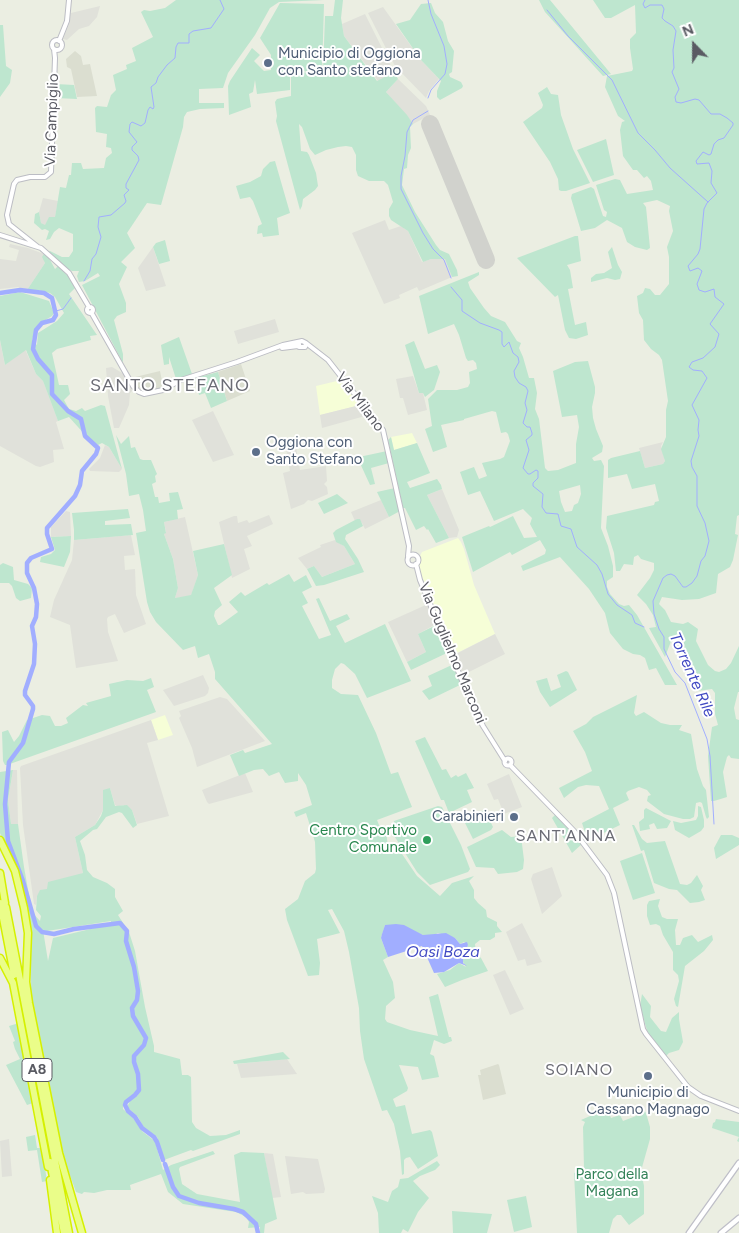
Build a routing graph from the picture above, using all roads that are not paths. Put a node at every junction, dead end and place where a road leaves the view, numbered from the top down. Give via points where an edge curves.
1 (69, 0) edge
2 (59, 41) junction
3 (55, 50) junction
4 (23, 235) junction
5 (0, 237) edge
6 (22, 242) junction
7 (28, 243) junction
8 (49, 255) junction
9 (299, 344) junction
10 (305, 346) junction
11 (409, 546) junction
12 (414, 554) junction
13 (408, 556) junction
14 (416, 564) junction
15 (411, 565) junction
16 (418, 573) junction
17 (0, 840) edge
18 (0, 873) edge
19 (2, 905) edge
20 (0, 958) edge
21 (739, 1111) edge
22 (739, 1163) edge
23 (739, 1218) edge
24 (57, 1233) edge
25 (64, 1233) edge
26 (69, 1233) edge
27 (82, 1233) edge
28 (688, 1233) edge
29 (721, 1233) edge

1 - 2 street via 67,21
2 - 3 street, Via Campiglio via 62,45
2 - 3 street via 52,43
3 - 4 street, Via Campiglio via 51,172 46,177 17,180 7,215 9,224
4 - 6 street
4 - 7 street, Via Campiglio
5 - 6 street
5 - 7 street
6 - 7 street
7 - 8 street
7 - 8 street
8 - 9 street via 73,278 88,313 91,312 141,393 162,390 181,380 283,345
9 - 10 street
9 - 10 street via 303,341
10 - 11 street, Via Milano via 321,354 333,366 386,437
11 - 12 street
11 - 13 street
12 - 13 street
12 - 14 street via 418,559
13 - 15 street
14 - 15 street
14 - 16 street, Via Guglielmo Marconi
15 - 16 street, Via Guglielmo Marconi
16 - 21 street, Via Guglielmo Marconi via 477,716 488,735 505,759 510,760 574,831 607,875 614,893 643,1029 694,1092
17 - 27 highway via 15,871 24,908 28,933 26,982 29,1003 59,1153
18 - 19 highway, A8
19 - 25 highway, A8
19 - 26 highway, A8
20 - 24 highway via 13,983
22 - 28 main road
23 - 29 main road

